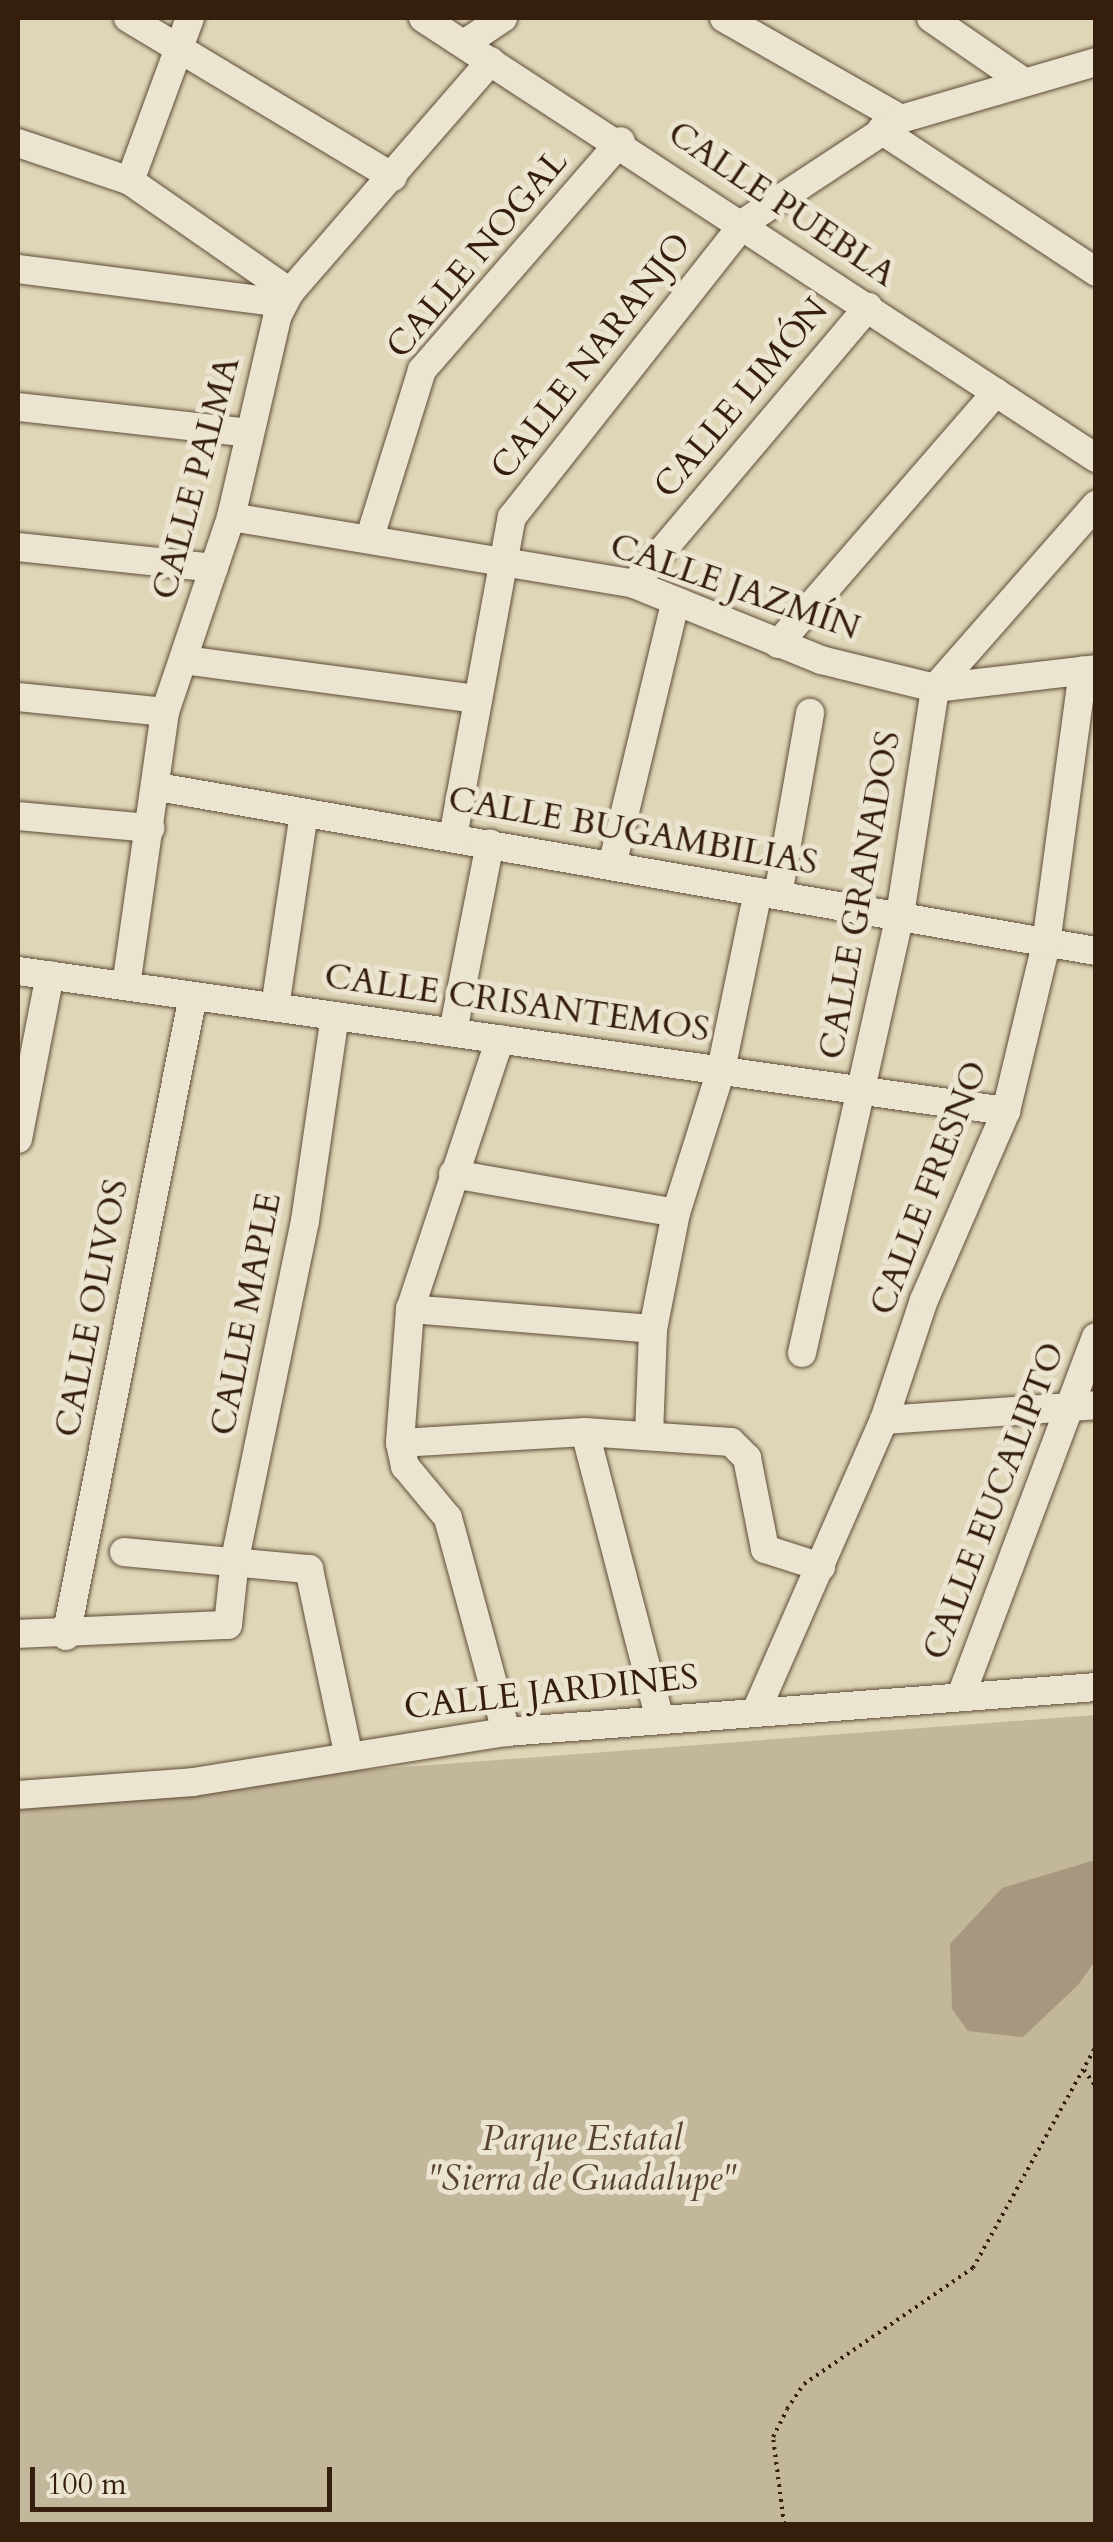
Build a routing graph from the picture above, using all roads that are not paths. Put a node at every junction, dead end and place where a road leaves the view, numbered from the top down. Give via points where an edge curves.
1 (128, 18) edge
2 (190, 18) edge
3 (423, 18) edge
4 (503, 18) edge
5 (724, 18) edge
6 (930, 18) edge
7 (464, 44) junction
8 (179, 48) junction
9 (491, 61) junction
10 (1096, 62) edge
11 (1021, 80) junction
12 (891, 125) junction
13 (620, 141) junction
14 (18, 143) edge
15 (393, 176) junction
16 (130, 181) junction
17 (745, 222) junction
18 (1092, 260) edge
19 (18, 269) edge
20 (287, 297) junction
21 (868, 307) junction
22 (996, 392) junction
23 (18, 407) edge
24 (250, 433) junction
25 (1096, 458) edge
26 (1096, 505) edge
27 (231, 516) junction
28 (370, 537) junction
29 (18, 547) edge
30 (498, 558) junction
31 (214, 568) junction
32 (634, 584) junction
33 (675, 603) junction
34 (778, 644) junction
35 (184, 660) junction
36 (1090, 669) edge
37 (935, 688) junction
38 (18, 697) edge
39 (477, 698) junction
40 (165, 712) junction
41 (810, 713) dead end
42 (158, 787) junction
43 (304, 814) junction
44 (18, 816) edge
45 (150, 828) junction
46 (453, 837) junction
47 (490, 844) junction
48 (612, 866) junction
49 (768, 894) junction
50 (900, 915) junction
51 (1046, 944) junction
52 (1096, 951) edge
53 (18, 971) edge
54 (50, 975) junction
55 (126, 986) junction
56 (193, 996) junction
57 (276, 1007) junction
58 (335, 1016) junction
59 (453, 1032) junction
60 (500, 1039) junction
61 (721, 1070) junction
62 (863, 1090) junction
63 (1006, 1110) junction
64 (18, 1139) edge
65 (454, 1174) junction
66 (676, 1212) junction
67 (410, 1309) junction
68 (653, 1329) junction
69 (1096, 1336) edge
70 (802, 1353) dead end
71 (1084, 1406) edge
72 (884, 1420) junction
73 (585, 1432) junction
74 (650, 1435) junction
75 (400, 1443) junction
76 (124, 1552) dead end
77 (234, 1559) junction
78 (821, 1567) junction
79 (18, 1634) edge
80 (66, 1636) junction
81 (1096, 1687) edge
82 (962, 1693) junction
83 (757, 1709) junction
84 (659, 1718) junction
85 (506, 1732) junction
86 (348, 1753) junction
87 (18, 1795) edge

1 - 8 street
2 - 8 street
3 - 7 street, CALLE PUEBLA
4 - 7 street
5 - 12 street
6 - 11 street
7 - 9 street, CALLE PUEBLA
8 - 15 street
8 - 16 street
9 - 13 street, CALLE PUEBLA
9 - 15 street, CALLE PALMA
10 - 11 street, CALLE NARANJO
11 - 12 street, CALLE NARANJO
12 - 17 street, CALLE NARANJO
12 - 18 street
13 - 17 street, CALLE PUEBLA
13 - 28 street, CALLE NOGAL via 422,370
14 - 16 street
15 - 20 street, CALLE PALMA
16 - 20 street
17 - 21 street, CALLE PUEBLA
17 - 30 street, CALLE NARANJO via 537,478
19 - 20 street
20 - 24 street, CALLE PALMA
21 - 22 street, CALLE PUEBLA
21 - 32 street, CALLE LIMÓN
22 - 25 street, CALLE PUEBLA
22 - 34 street
23 - 24 street
24 - 27 street, CALLE PALMA
26 - 37 street
27 - 28 street, CALLE JAZMÍN
27 - 31 street, CALLE PALMA
28 - 30 street, CALLE JAZMÍN
29 - 31 street
30 - 32 street, CALLE JAZMÍN
30 - 39 street, CALLE NARANJO
31 - 35 street, CALLE PALMA
32 - 33 street, CALLE JAZMÍN
33 - 34 street, CALLE JAZMÍN
33 - 48 street
34 - 37 street, CALLE JAZMÍN
35 - 39 street
35 - 40 street, CALLE PALMA
36 - 37 street, CALLE JAZMÍN
36 - 51 street, CALLE FRESNO
37 - 50 street, CALLE GRANADOS
38 - 40 street
39 - 46 street, CALLE NARANJO
40 - 42 street, CALLE PALMA
41 - 49 street
42 - 43 street, CALLE BUGAMBILIAS
42 - 45 street, CALLE PALMA
43 - 46 street, CALLE BUGAMBILIAS
43 - 57 street
44 - 45 street
45 - 55 street, CALLE PALMA
46 - 47 street, CALLE BUGAMBILIAS
47 - 48 street, CALLE BUGAMBILIAS
47 - 59 street
48 - 49 street, CALLE BUGAMBILIAS
49 - 50 street, CALLE BUGAMBILIAS
49 - 61 street
50 - 51 street, CALLE BUGAMBILIAS
50 - 62 street, CALLE GRANADOS
51 - 52 street, CALLE BUGAMBILIAS
51 - 63 street, CALLE FRESNO
53 - 54 street, CALLE CRISANTEMOS
54 - 55 street, CALLE CRISANTEMOS
54 - 64 street
55 - 56 street, CALLE CRISANTEMOS
56 - 57 street, CALLE CRISANTEMOS
56 - 80 street, CALLE OLIVOS
57 - 58 street, CALLE CRISANTEMOS
58 - 59 street, CALLE CRISANTEMOS
58 - 77 street, CALLE MAPLE via 305,1220
59 - 60 street, CALLE CRISANTEMOS
60 - 61 street, CALLE CRISANTEMOS
60 - 65 street
61 - 62 street, CALLE CRISANTEMOS
61 - 66 street
62 - 63 street, CALLE CRISANTEMOS
62 - 70 street, CALLE GRANADOS
63 - 72 street, CALLE FRESNO via 924,1300
65 - 66 street
65 - 67 street
66 - 68 street
67 - 68 street
67 - 75 street
68 - 74 street
69 - 71 street, CALLE EUCALIPTO
71 - 72 street
71 - 82 street, CALLE EUCALIPTO
72 - 78 street, CALLE FRESNO
73 - 74 street
73 - 75 street
73 - 84 street
74 - 78 street via 742,1448 765,1548
75 - 85 street via 405,1466 448,1518
76 - 77 street
77 - 80 street, CALLE MAPLE via 228,1625
77 - 86 street via 310,1569
78 - 83 street, CALLE FRESNO
79 - 80 street
81 - 82 street, CALLE JARDINES
82 - 83 street, CALLE JARDINES
83 - 84 street, CALLE JARDINES
84 - 85 street, CALLE JARDINES
85 - 86 street, CALLE JARDINES
86 - 87 street, CALLE JARDINES via 193,1782

